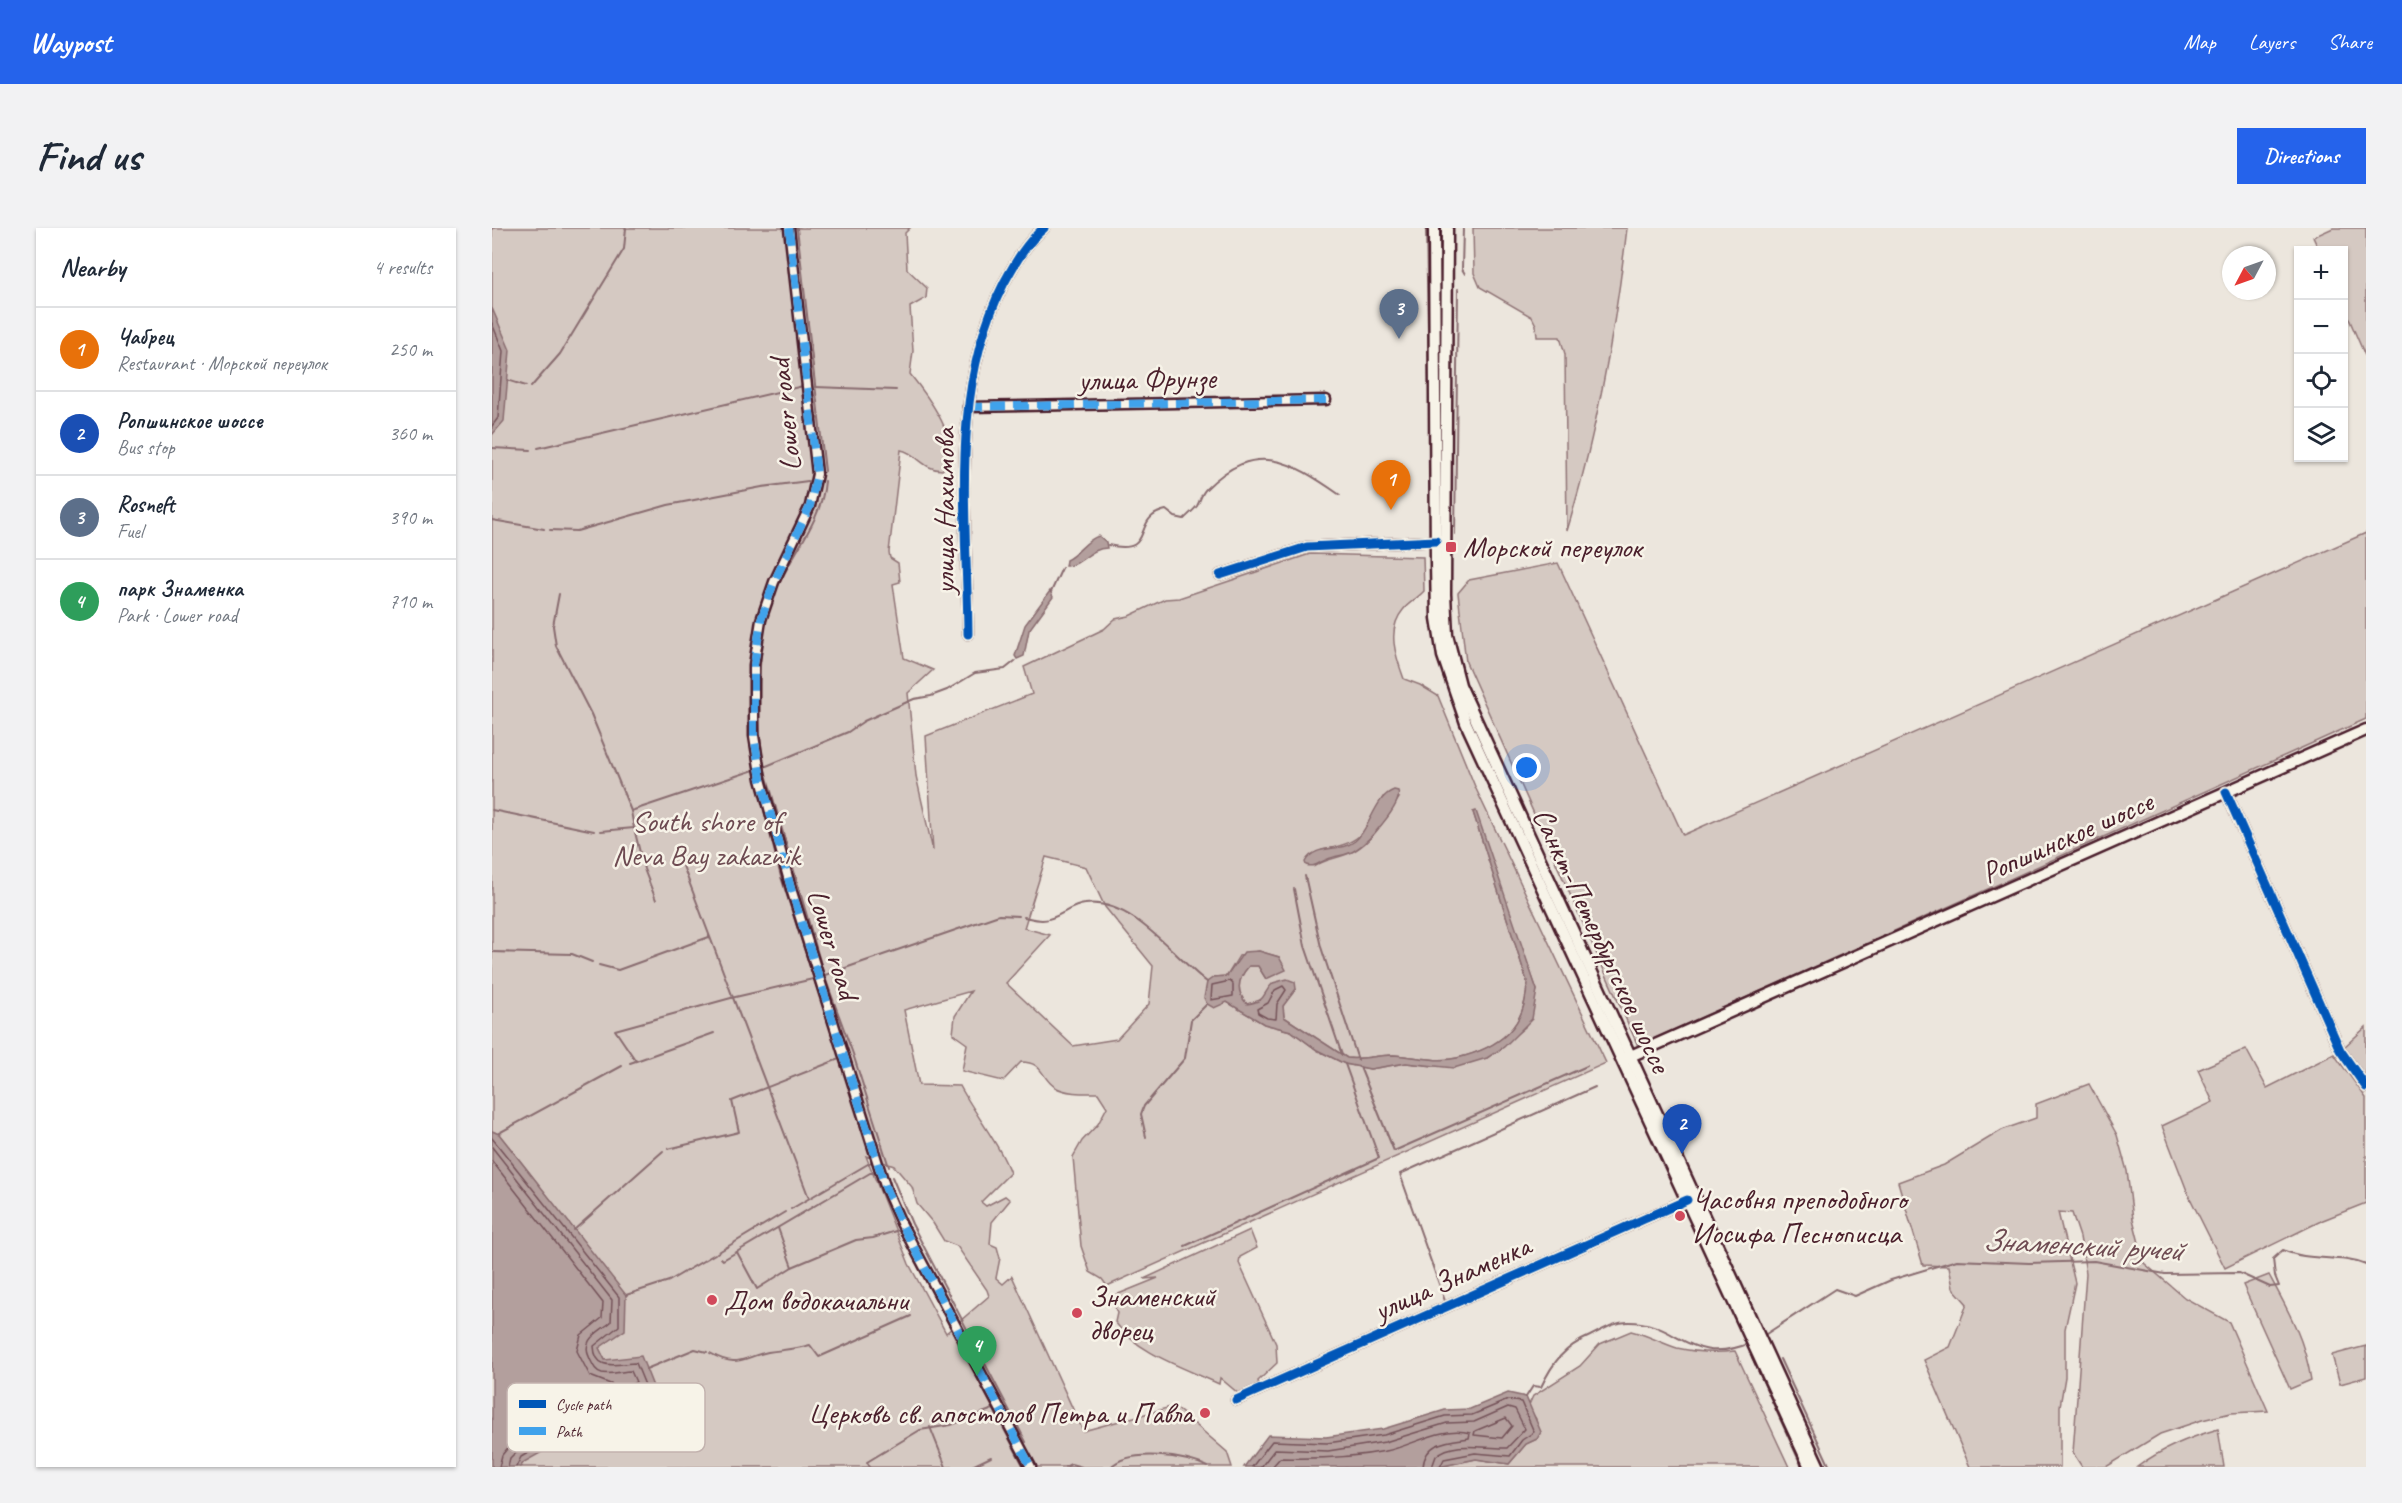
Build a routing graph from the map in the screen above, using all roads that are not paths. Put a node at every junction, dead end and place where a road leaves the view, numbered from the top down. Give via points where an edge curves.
1 (789, 228) edge
2 (1044, 228) edge
3 (1434, 228) edge
4 (1447, 228) edge
5 (1326, 400) dead end
6 (968, 407) junction
7 (1436, 541) junction
8 (1220, 575) dead end
9 (968, 634) dead end
10 (2366, 730) edge
11 (2226, 792) junction
12 (1626, 1058) junction
13 (2366, 1087) edge
14 (1687, 1200) junction
15 (1749, 1325) junction
16 (1762, 1352) junction
17 (1236, 1400) dead end
18 (1031, 1467) edge
19 (1810, 1467) edge
20 (1819, 1467) edge

1 - 18 street, Lower road via 817,474 805,518 774,582 761,620 753,696 756,755 804,932 886,1189
2 - 6 street, улица Нахимова via 1032,237 1018,258 992,308 977,352
3 - 7 main road, Санкт-Петербургское шоссе
4 - 12 main road, Санкт-Петербургское шоссе via 1445,594 1451,655 1474,720
5 - 6 street, улица Фрунзе
6 - 9 street, улица Нахимова
7 - 8 street via 1307,547
7 - 12 main road, Санкт-Петербургское шоссе via 1437,618 1453,688
10 - 11 main road, Ропшинское шоссе
11 - 12 main road, Ропшинское шоссе
11 - 13 street via 2340,1050
12 - 14 main road, Санкт-Петербургское шоссе
12 - 15 main road, Санкт-Петербургское шоссе
14 - 15 main road, Санкт-Петербургское шоссе
14 - 17 street, улица Знаменка
15 - 16 main road, Санкт-Петербургское шоссе
16 - 19 main road, Санкт-Петербургское шоссе
16 - 20 main road, Санкт-Петербургское шоссе

